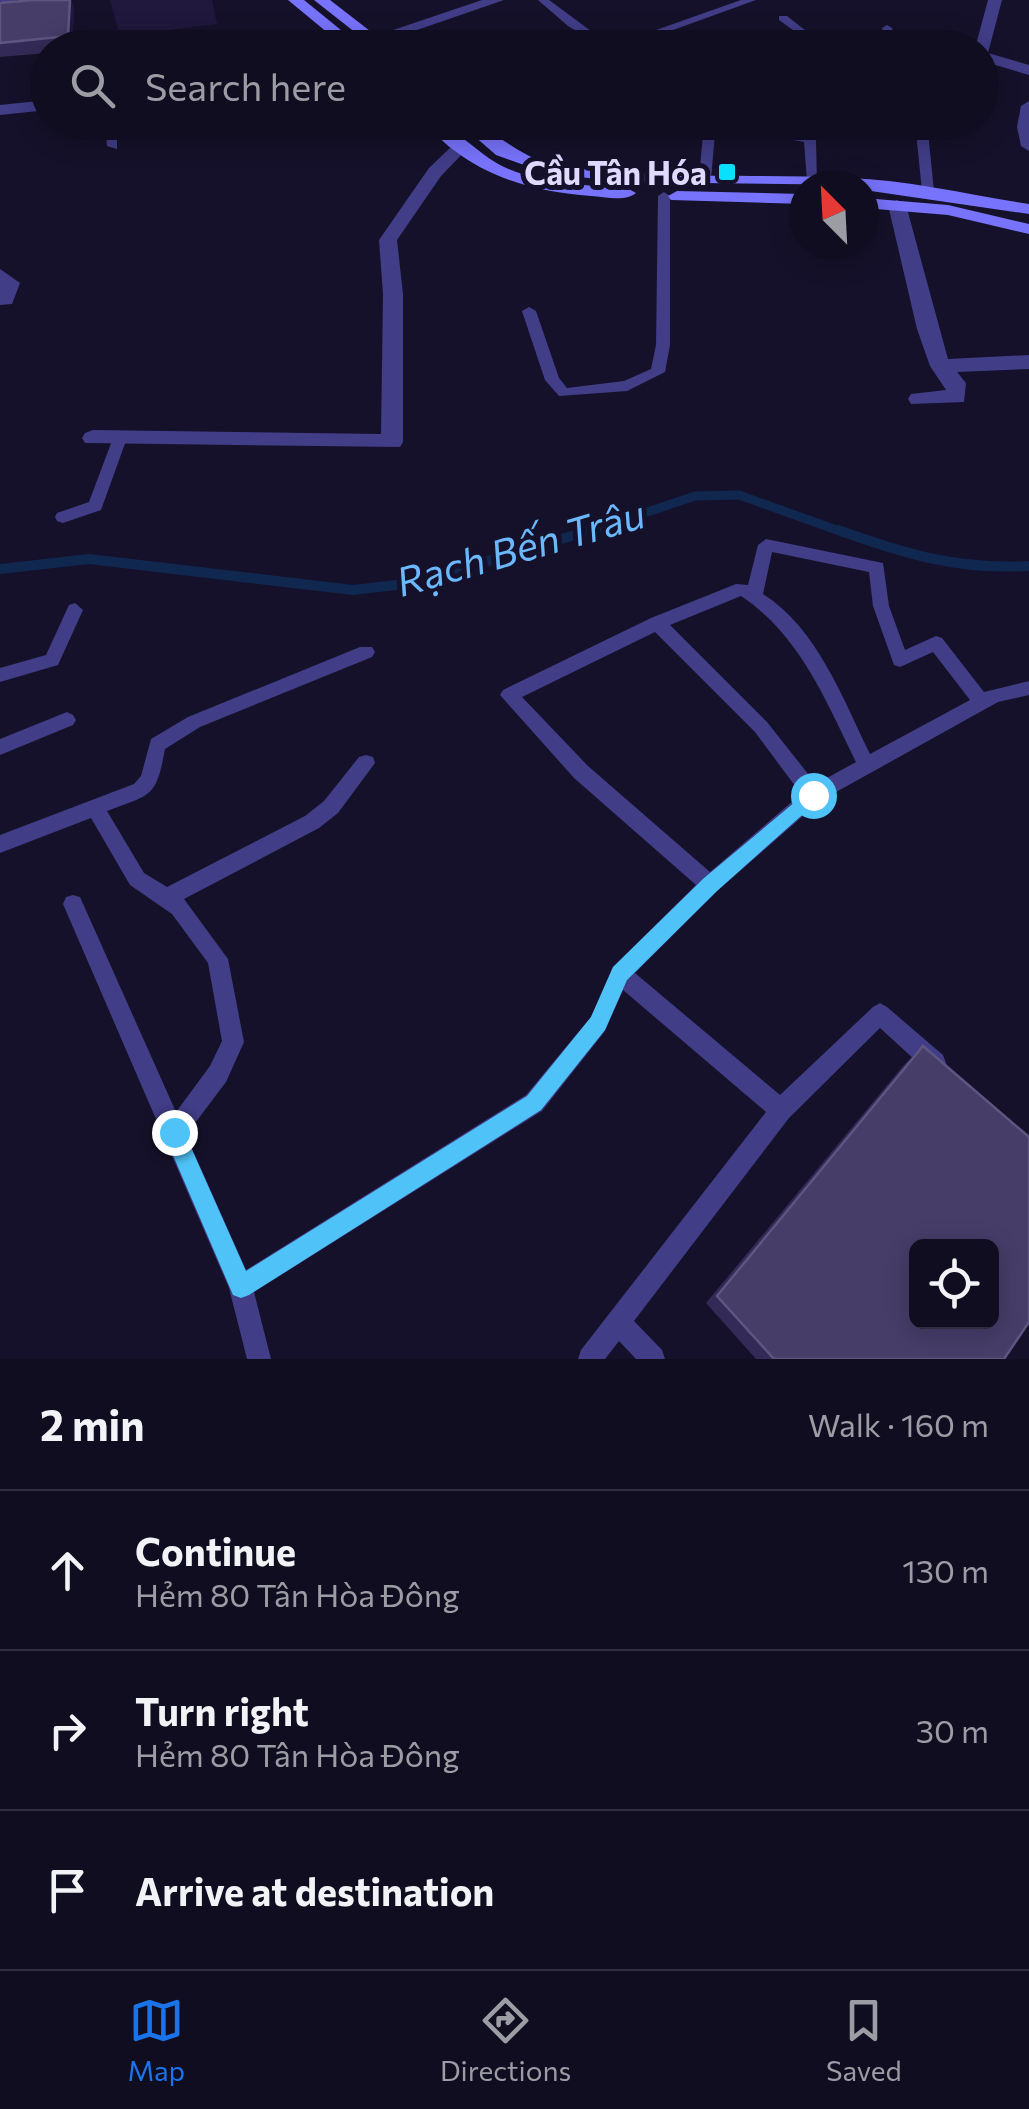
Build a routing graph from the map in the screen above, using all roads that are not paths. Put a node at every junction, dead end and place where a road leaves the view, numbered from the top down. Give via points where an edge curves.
1 (10, 0) edge
2 (295, 0) edge
3 (497, 0) edge
4 (544, 0) edge
5 (751, 0) edge
6 (996, 0) edge
7 (1, 1) edge
8 (326, 1) edge
9 (782, 18) dead end
10 (333, 30) edge
11 (363, 30) edge
12 (415, 30) edge
13 (580, 30) edge
14 (666, 30) edge
15 (799, 30) edge
16 (988, 30) edge
17 (999, 63) edge
18 (1029, 70) edge
19 (1029, 106) edge
20 (30, 108) edge
21 (0, 110) edge
22 (112, 140) edge
23 (449, 140) edge
24 (489, 140) edge
25 (708, 140) edge
26 (810, 140) edge
27 (923, 140) edge
28 (113, 146) dead end
29 (1029, 146) edge
30 (459, 150) junction
31 (812, 170) edge
32 (704, 179) junction
33 (789, 181) edge
34 (879, 187) edge
35 (928, 191) junction
36 (664, 196) junction
37 (789, 200) edge
38 (879, 204) edge
39 (897, 206) junction
40 (1029, 208) edge
41 (1029, 229) edge
42 (0, 275) edge
43 (6, 300) dead end
44 (529, 311) dead end
45 (1029, 362) edge
46 (940, 366) junction
47 (918, 399) dead end
48 (93, 438) dead end
49 (120, 438) junction
50 (63, 517) dead end
51 (754, 595) junction
52 (74, 610) dead end
53 (657, 623) junction
54 (366, 652) dead end
55 (0, 675) edge
56 (1029, 688) edge
57 (982, 702) junction
58 (67, 720) dead end
59 (0, 747) edge
60 (366, 763) dead end
61 (866, 764) junction
62 (813, 795) junction
63 (96, 808) junction
64 (1, 837) edge
65 (710, 884) junction
66 (166, 898) junction
67 (74, 904) dead end
68 (620, 974) junction
69 (954, 1080) edge
70 (781, 1110) junction
71 (174, 1132) junction
72 (241, 1287) junction
73 (619, 1323) junction
74 (259, 1359) edge
75 (590, 1359) edge
76 (653, 1359) edge

1 - 7 street
2 - 10 main road
3 - 12 street
4 - 13 lane
5 - 14 lane
6 - 16 street
8 - 11 main road
9 - 15 lane
17 - 18 street
19 - 29 street
20 - 21 street
22 - 28 lane
23 - 30 main road
24 - 32 main road via 546,168
25 - 32 lane
26 - 31 lane
27 - 35 lane
30 - 36 main road via 528,183
30 - 49 street via 435,172 388,240 392,442
32 - 33 main road
34 - 35 main road
35 - 40 main road
36 - 37 main road
36 - 44 lane via 658,372 627,386 564,393 552,380
38 - 39 main road
39 - 41 main road
39 - 46 street
42 - 43 street via 10,284
45 - 46 street
46 - 47 street via 956,383 957,396
48 - 49 street
49 - 50 lane via 96,506
51 - 53 lane via 742,588
51 - 57 lane via 766,545 877,566 881,606 900,660 936,643
51 - 61 lane via 810,656
52 - 55 lane via 52,660
53 - 62 lane via 762,727
53 - 65 lane via 508,695 581,772
54 - 63 lane via 194,722 157,745 142,790
56 - 57 lane
57 - 61 lane
58 - 59 lane
60 - 66 lane via 312,822
61 - 62 lane
62 - 65 lane
63 - 64 lane
63 - 66 lane via 137,879
65 - 68 lane
66 - 71 lane via 218,959 233,1042
67 - 71 lane
68 - 70 lane
68 - 72 lane via 598,1024 534,1103
69 - 70 lane via 880,1014
70 - 73 lane
71 - 72 lane
72 - 74 lane
73 - 75 lane
73 - 76 lane

